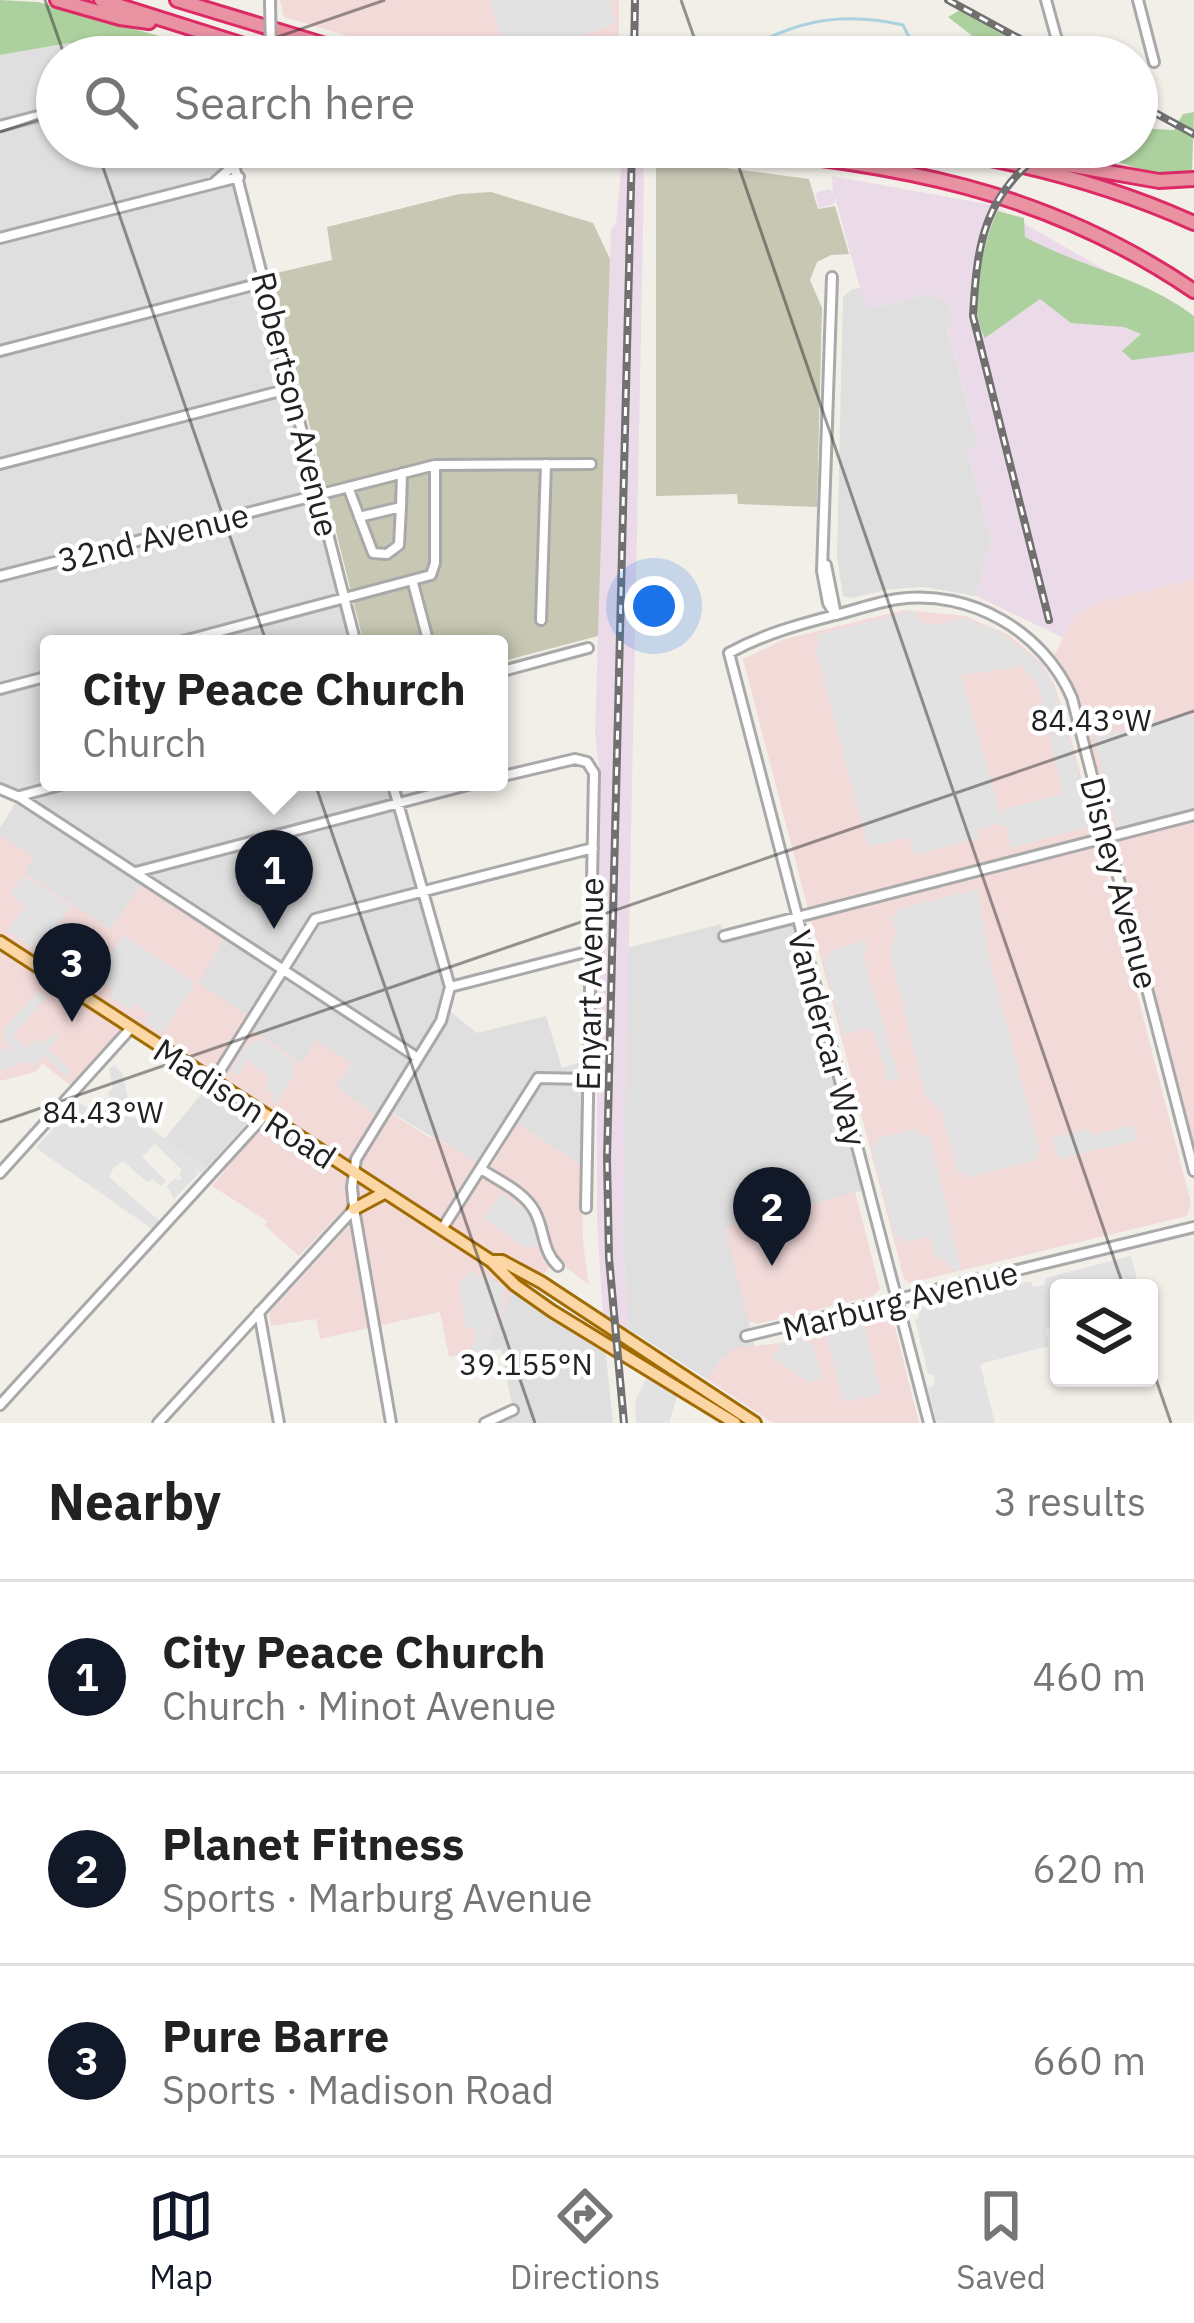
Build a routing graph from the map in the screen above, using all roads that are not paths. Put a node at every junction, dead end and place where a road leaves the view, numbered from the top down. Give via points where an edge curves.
1 (57, 0) edge
2 (101, 0) edge
3 (177, 0) edge
4 (270, 0) edge
5 (1046, 0) edge
6 (1138, 0) edge
7 (178, 25) junction
8 (214, 36) edge
9 (271, 36) edge
10 (296, 36) edge
11 (1056, 36) edge
12 (1147, 36) edge
13 (36, 117) edge
14 (0, 126) edge
15 (230, 168) edge
16 (235, 168) edge
17 (871, 168) edge
18 (1027, 168) edge
19 (1091, 168) edge
20 (239, 177) junction
21 (1194, 179) edge
22 (214, 182) junction
23 (1194, 223) edge
24 (0, 238) edge
25 (832, 277) dead end
26 (265, 282) junction
27 (1181, 282) junction
28 (1194, 291) edge
29 (1194, 303) edge
30 (0, 351) edge
31 (292, 388) junction
32 (0, 464) edge
33 (546, 464) junction
34 (591, 464) dead end
35 (435, 465) junction
36 (402, 473) junction
37 (348, 487) junction
38 (318, 495) junction
39 (401, 507) junction
40 (359, 517) junction
41 (0, 576) edge
42 (412, 583) junction
43 (345, 599) junction
44 (836, 615) junction
45 (541, 620) dead end
46 (207, 635) edge
47 (354, 635) edge
48 (426, 635) edge
49 (588, 649) dead end
50 (729, 653) joint
51 (508, 670) edge
52 (40, 678) edge
53 (0, 688) edge
54 (508, 775) edge
55 (0, 789) edge
56 (40, 791) edge
57 (394, 791) edge
58 (446, 791) edge
59 (19, 797) junction
60 (398, 804) junction
61 (1194, 814) edge
62 (1108, 837) junction
63 (593, 848) junction
64 (135, 872) junction
65 (424, 892) junction
66 (797, 917) junction
67 (724, 936) dead end
68 (0, 942) edge
69 (590, 951) junction
70 (283, 969) junction
71 (450, 987) junction
72 (131, 1028) junction
73 (418, 1058) junction
74 (587, 1079) junction
75 (213, 1082) junction
76 (264, 1116) junction
77 (480, 1168) junction
78 (1194, 1171) edge
79 (0, 1173) edge
80 (353, 1173) junction
81 (384, 1193) junction
82 (354, 1208) junction
83 (586, 1208) dead end
84 (1194, 1228) edge
85 (442, 1229) junction
86 (491, 1261) junction
87 (558, 1266) dead end
88 (897, 1301) junction
89 (259, 1311) junction
90 (746, 1336) dead end
91 (0, 1405) edge
92 (513, 1410) dead end
93 (158, 1423) edge
94 (279, 1423) edge
95 (391, 1423) edge
96 (485, 1423) edge
97 (735, 1423) edge
98 (755, 1423) edge
99 (928, 1423) edge

1 - 7 highway
2 - 7 highway
3 - 10 highway
4 - 9 street, bridge
5 - 11 street
6 - 12 street
7 - 8 highway
13 - 14 street
15 - 22 street
16 - 20 street, Robertson Avenue
17 - 27 highway via 1025,202
18 - 23 highway
19 - 21 highway
20 - 22 street
20 - 26 street, Robertson Avenue
22 - 24 street
25 - 44 street via 824,588
26 - 30 street
26 - 31 street, Robertson Avenue
27 - 28 highway
27 - 29 highway
31 - 32 street
31 - 38 street, Robertson Avenue
33 - 34 street, 32nd Avenue
33 - 35 street, 32nd Avenue
33 - 45 street
35 - 36 street, 32nd Avenue
35 - 42 street via 434,570
36 - 37 street, 32nd Avenue
36 - 39 street
37 - 38 street, 32nd Avenue
37 - 40 street
38 - 41 street, 32nd Avenue
38 - 43 street, Robertson Avenue
39 - 40 street
39 - 40 street via 401,541 387,554 374,553
42 - 43 street
42 - 48 street
43 - 46 street
43 - 47 street, Robertson Avenue
44 - 50 street, Disney Avenue via 778,629
44 - 62 street, Disney Avenue via 928,598 973,608 1026,634 1052,659 1072,698
49 - 51 street
50 - 66 street, Vandercar Way
52 - 53 street
54 - 63 street, Enyart Avenue via 587,762 594,773
55 - 59 street
56 - 59 street
57 - 60 street
58 - 60 street
59 - 64 street
60 - 64 street
60 - 65 street
61 - 62 street
62 - 66 street
62 - 78 street, Disney Avenue
63 - 65 street
63 - 69 street, Enyart Avenue
64 - 70 street
65 - 70 street via 316,920
65 - 71 street
66 - 67 street
66 - 88 street, Vandercar Way
68 - 72 main road, Madison Road
69 - 71 street
69 - 74 street, Enyart Avenue
70 - 73 street
70 - 75 street
71 - 73 street via 447,1009
72 - 75 main road, Madison Road
72 - 79 street
73 - 80 street
74 - 77 street via 538,1078
74 - 83 street, Enyart Avenue
75 - 76 main road, Madison Road
76 - 80 main road, Madison Road
76 - 91 street
77 - 85 street
77 - 87 street via 533,1208
80 - 81 main road, Madison Road
80 - 82 street
81 - 82 main road
81 - 85 main road, Madison Road
82 - 89 street
82 - 95 street
84 - 88 street, Marburg Avenue
85 - 86 main road, Madison Road
86 - 97 main road, Madison Road via 552,1311
86 - 98 main road, Madison Road via 541,1282
88 - 90 street, Marburg Avenue
88 - 99 street, Vandercar Way
89 - 93 street
89 - 94 street
92 - 96 street

